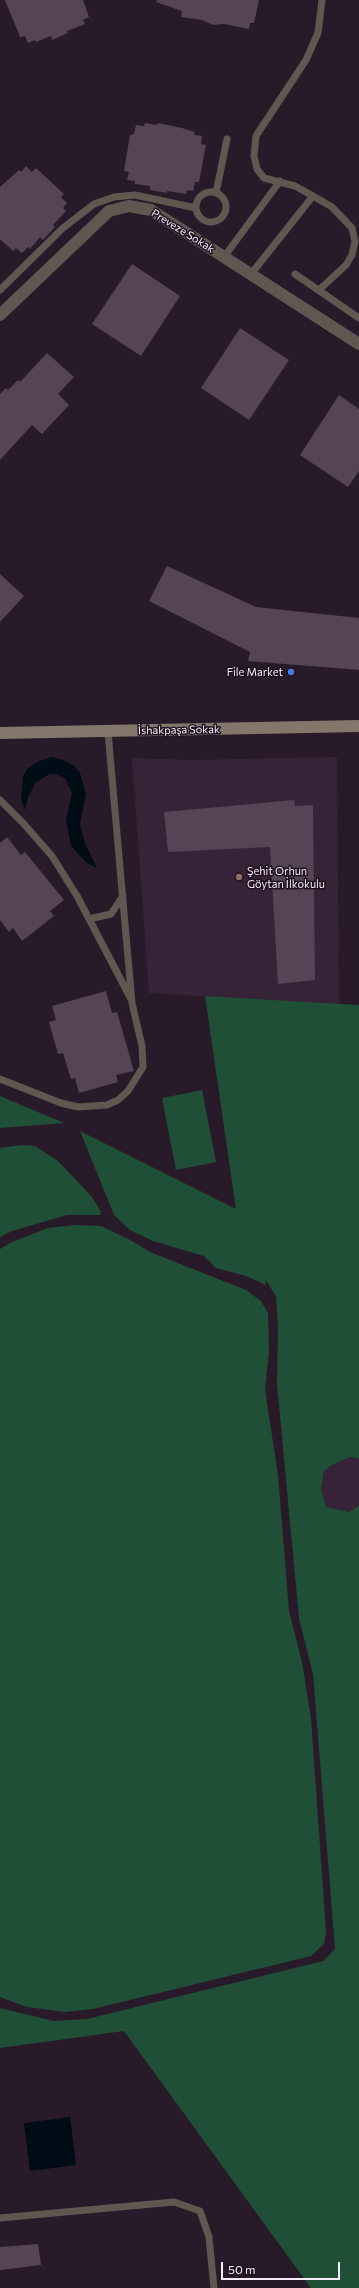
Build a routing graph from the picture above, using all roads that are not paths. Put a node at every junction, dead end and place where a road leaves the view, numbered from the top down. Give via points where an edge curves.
1 (322, 0) edge
2 (227, 139) dead end
3 (280, 180) junction
4 (216, 192) junction
5 (313, 196) junction
6 (196, 208) junction
7 (224, 257) junction
8 (252, 274) junction
9 (295, 274) dead end
10 (0, 290) edge
11 (319, 290) junction
12 (0, 315) edge
13 (359, 318) edge
14 (359, 344) edge
15 (359, 726) edge
16 (108, 732) junction
17 (0, 733) edge
18 (0, 800) edge
19 (123, 896) junction
20 (89, 919) junction
21 (132, 1003) junction
22 (0, 1079) edge
23 (0, 2218) edge
24 (214, 2288) edge

1 - 3 lane via 318,33 306,60 256,136 254,156 257,169 264,178
2 - 4 lane
3 - 5 lane
3 - 7 lane
4 - 6 lane via 202,195 196,203
4 - 6 lane via 226,208 221,217 208,221 200,216
5 - 8 lane
5 - 11 lane via 332,207 344,218 352,228 356,241 346,265
6 - 10 lane via 135,195 114,197 94,204 63,228
7 - 8 street, Preveze Sokak
7 - 12 street, Preveze Sokak via 151,210 129,206 116,209 109,211 86,232
8 - 14 street, Preveze Sokak
9 - 11 lane
11 - 13 lane
15 - 16 street, İshakpaşa Sokak
16 - 17 street, İshakpaşa Sokak
16 - 19 lane
18 - 20 lane via 52,856
19 - 20 lane via 111,914
19 - 21 lane
20 - 21 lane
21 - 22 lane via 142,1046 142,1067 128,1091 118,1100 107,1105 78,1107
23 - 24 lane via 174,2202 200,2211 209,2237

